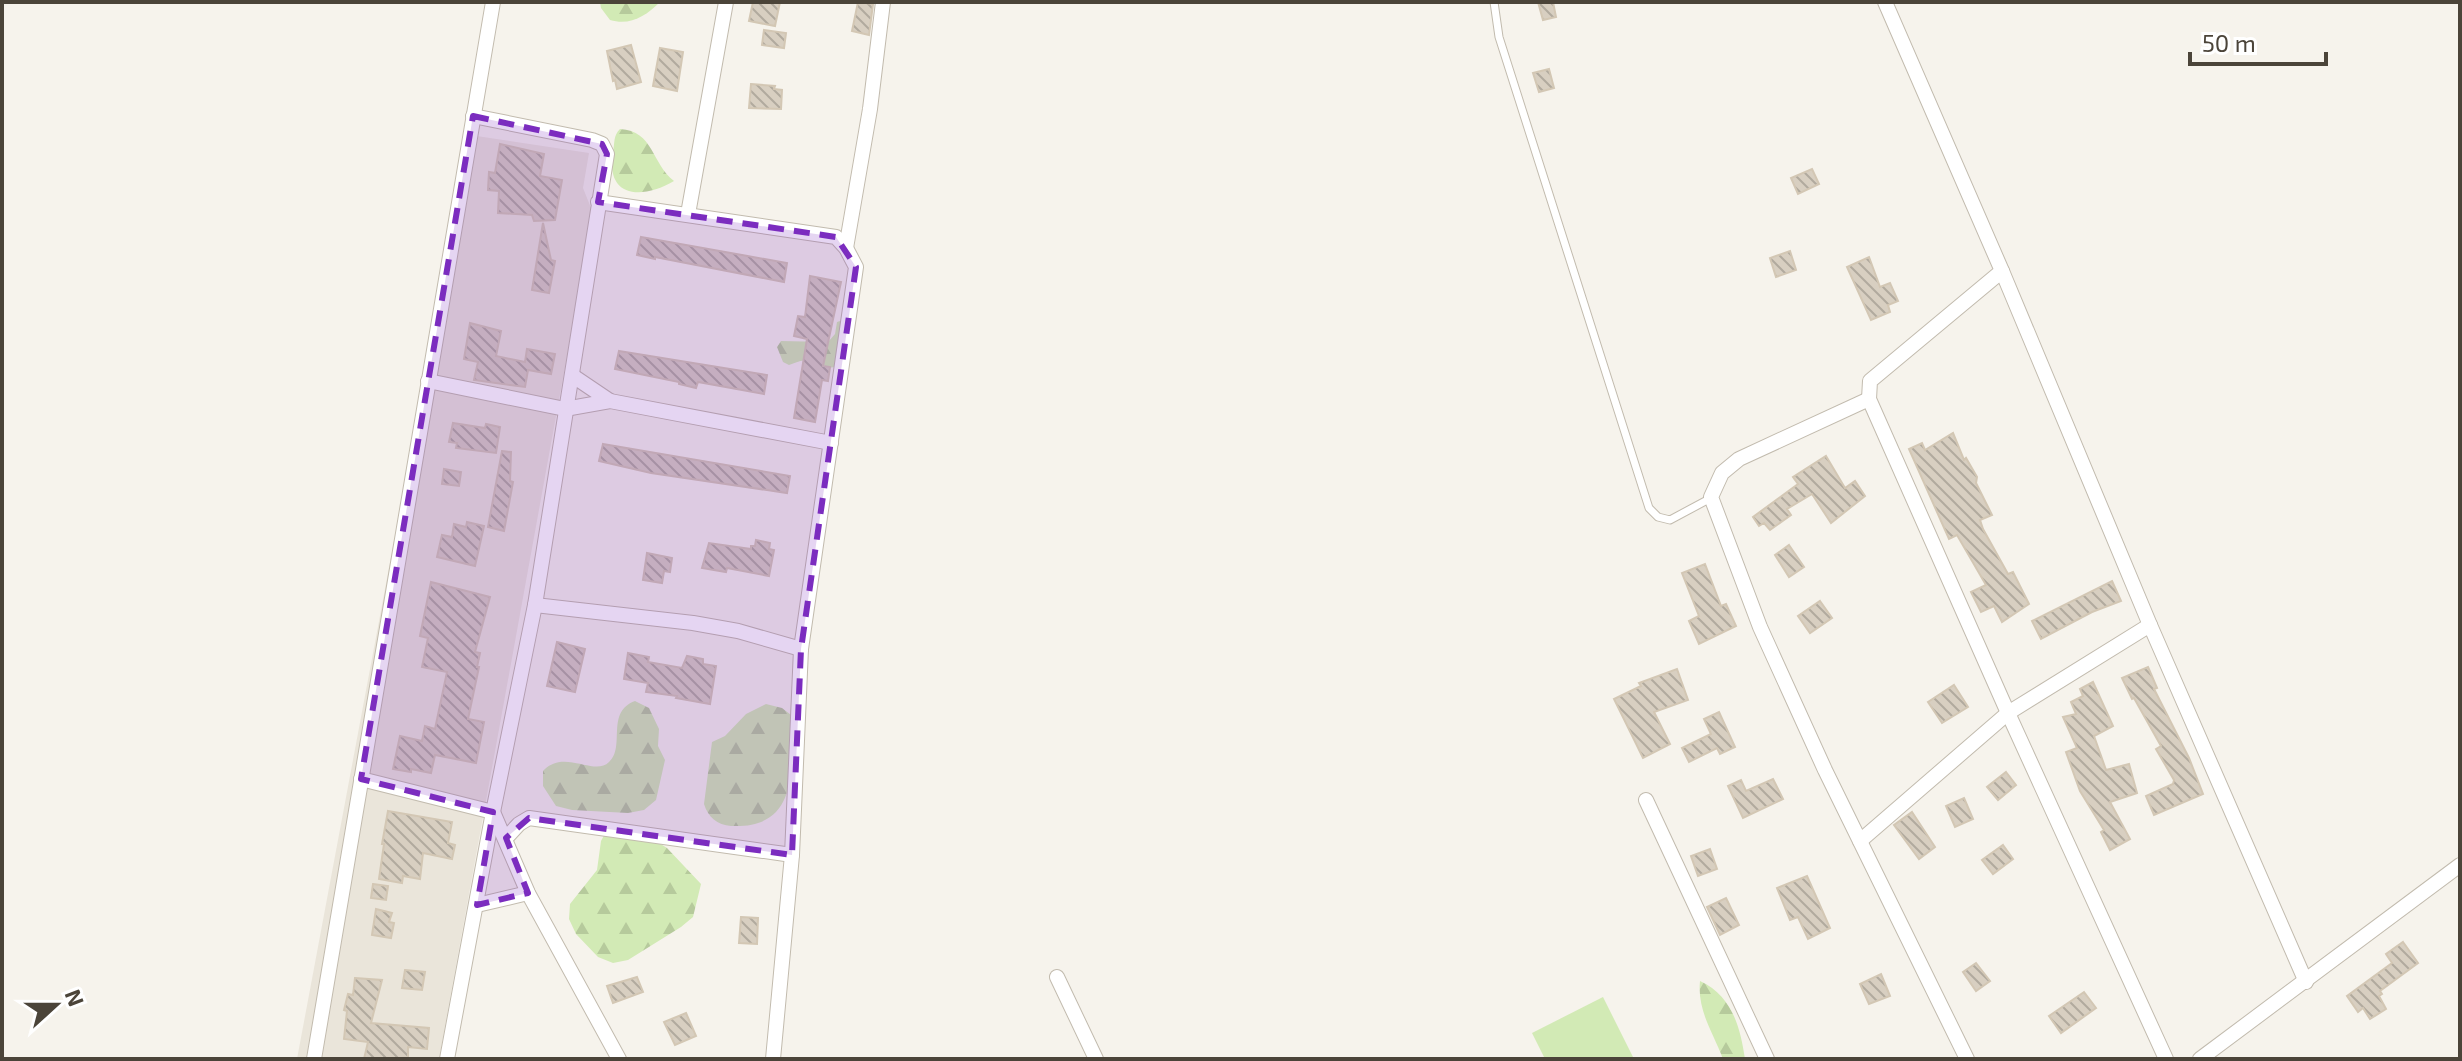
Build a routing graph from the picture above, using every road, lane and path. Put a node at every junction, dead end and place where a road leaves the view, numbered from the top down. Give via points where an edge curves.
1 (493, 2) edge
2 (726, 2) edge
3 (883, 2) edge
4 (1494, 2) edge
5 (1885, 2) edge
6 (473, 116) junction
7 (598, 202) junction
8 (688, 214) junction
9 (846, 248) junction
10 (2002, 271) junction
11 (573, 376) junction
12 (428, 381) junction
13 (1869, 399) junction
14 (610, 401) junction
15 (565, 409) junction
16 (831, 443) junction
17 (1711, 497) junction
18 (535, 605) junction
19 (2150, 625) junction
20 (801, 649) junction
21 (2008, 713) junction
22 (361, 779) junction
23 (1646, 800) dead end
24 (493, 812) junction
25 (506, 838) junction
26 (1860, 841) junction
27 (792, 855) junction
28 (2460, 865) edge
29 (528, 893) junction
30 (477, 905) junction
31 (1057, 977) dead end
32 (2306, 982) junction
33 (314, 1059) edge
34 (447, 1059) edge
35 (619, 1059) edge
36 (773, 1059) edge
37 (1096, 1059) edge
38 (1767, 1059) edge
39 (1967, 1059) edge
40 (2166, 1059) edge
41 (2200, 1059) edge

1 - 6 street
2 - 8 street
3 - 9 street
4 - 17 lane via 1499,37 1649,508 1670,520
5 - 10 street
6 - 7 street via 602,144 607,154
6 - 12 street
7 - 8 street
7 - 11 street
8 - 9 street via 836,237
9 - 16 street via 856,267
10 - 13 street via 1876,375 1870,381
10 - 19 street
11 - 14 street
11 - 15 street
12 - 15 street
12 - 22 street
13 - 17 street via 1739,459 1722,473
13 - 21 street
14 - 15 street
14 - 16 street
15 - 18 street
16 - 20 street
17 - 26 street via 1760,627
18 - 20 street via 693,623
18 - 24 street
19 - 21 street
19 - 32 street
20 - 27 street
21 - 26 street
21 - 40 street
22 - 24 street
22 - 33 street
23 - 38 street
24 - 25 street
24 - 30 street
25 - 27 street via 529,818
25 - 29 street
26 - 39 street
27 - 36 street
28 - 32 street
29 - 30 street
29 - 35 street
30 - 34 street
31 - 37 street
32 - 41 street

